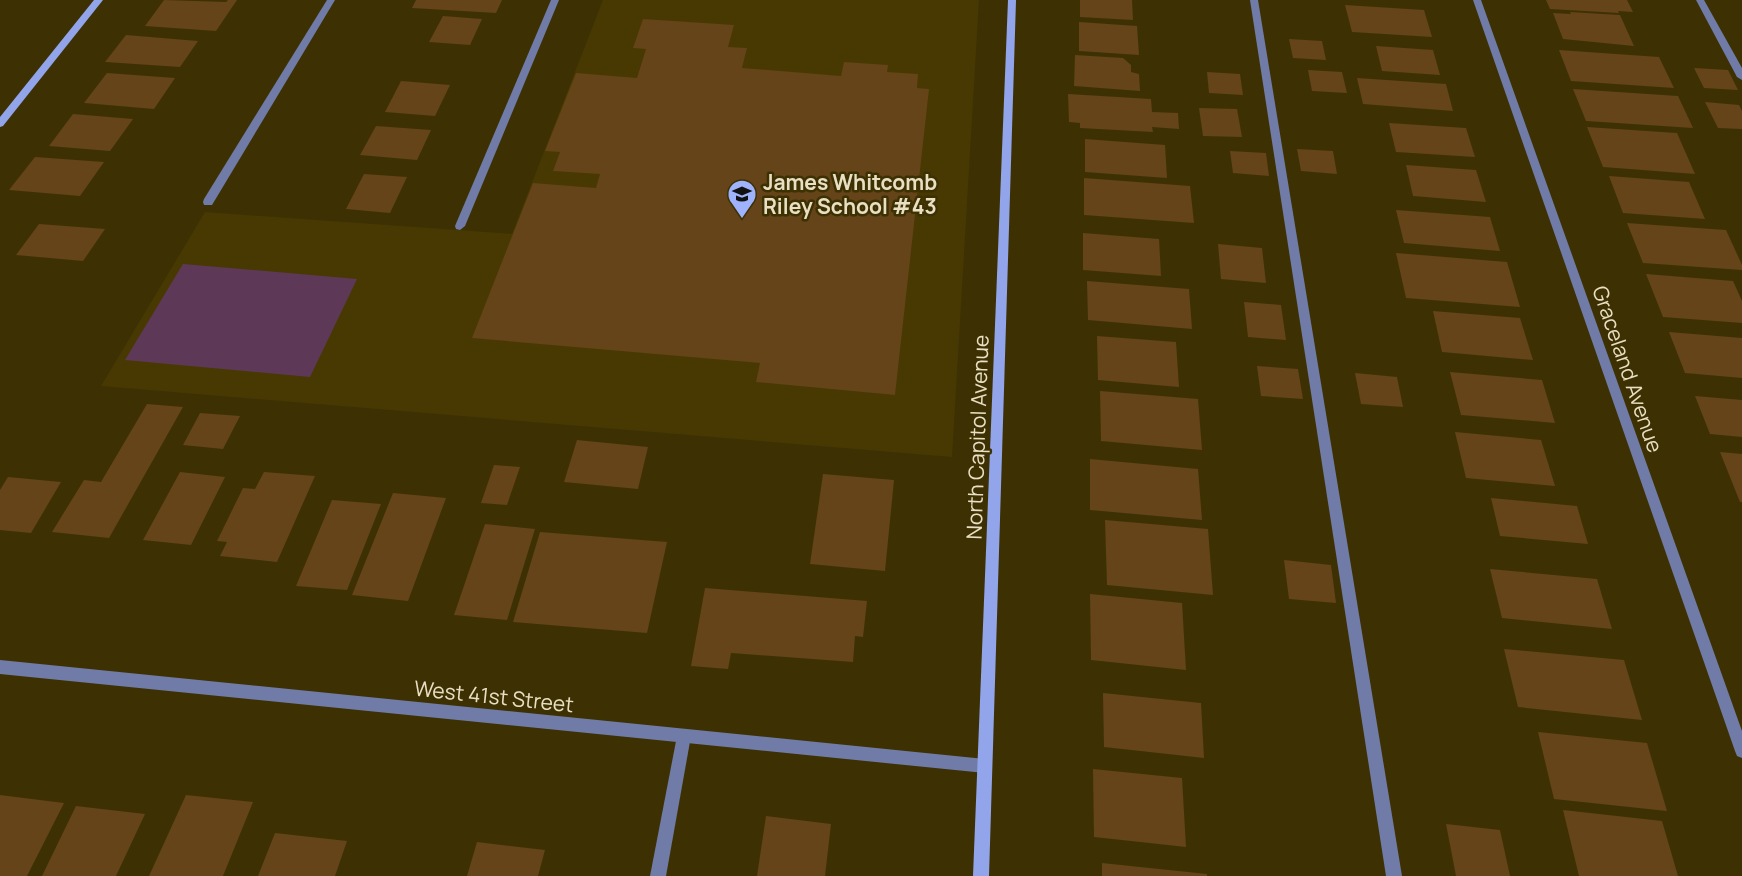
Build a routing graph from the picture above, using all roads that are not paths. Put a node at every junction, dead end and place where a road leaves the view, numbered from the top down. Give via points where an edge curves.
1 (99, 0) edge
2 (331, 0) edge
3 (555, 0) edge
4 (1012, 0) edge
5 (1254, 0) edge
6 (1477, 0) edge
7 (1701, 0) edge
8 (1742, 77) edge
9 (0, 124) edge
10 (208, 202) dead end
11 (460, 226) dead end
12 (0, 667) edge
13 (684, 736) junction
14 (1742, 751) edge
15 (985, 766) junction
16 (658, 876) edge
17 (981, 876) edge
18 (1394, 876) edge

1 - 9 main road
2 - 10 street
3 - 11 street
4 - 15 main road, North Capitol Avenue
5 - 18 street
6 - 14 street, Graceland Avenue
7 - 8 street
12 - 13 street, West 41st Street
13 - 15 street, West 41st Street
13 - 16 street
15 - 17 main road, North Capitol Avenue

